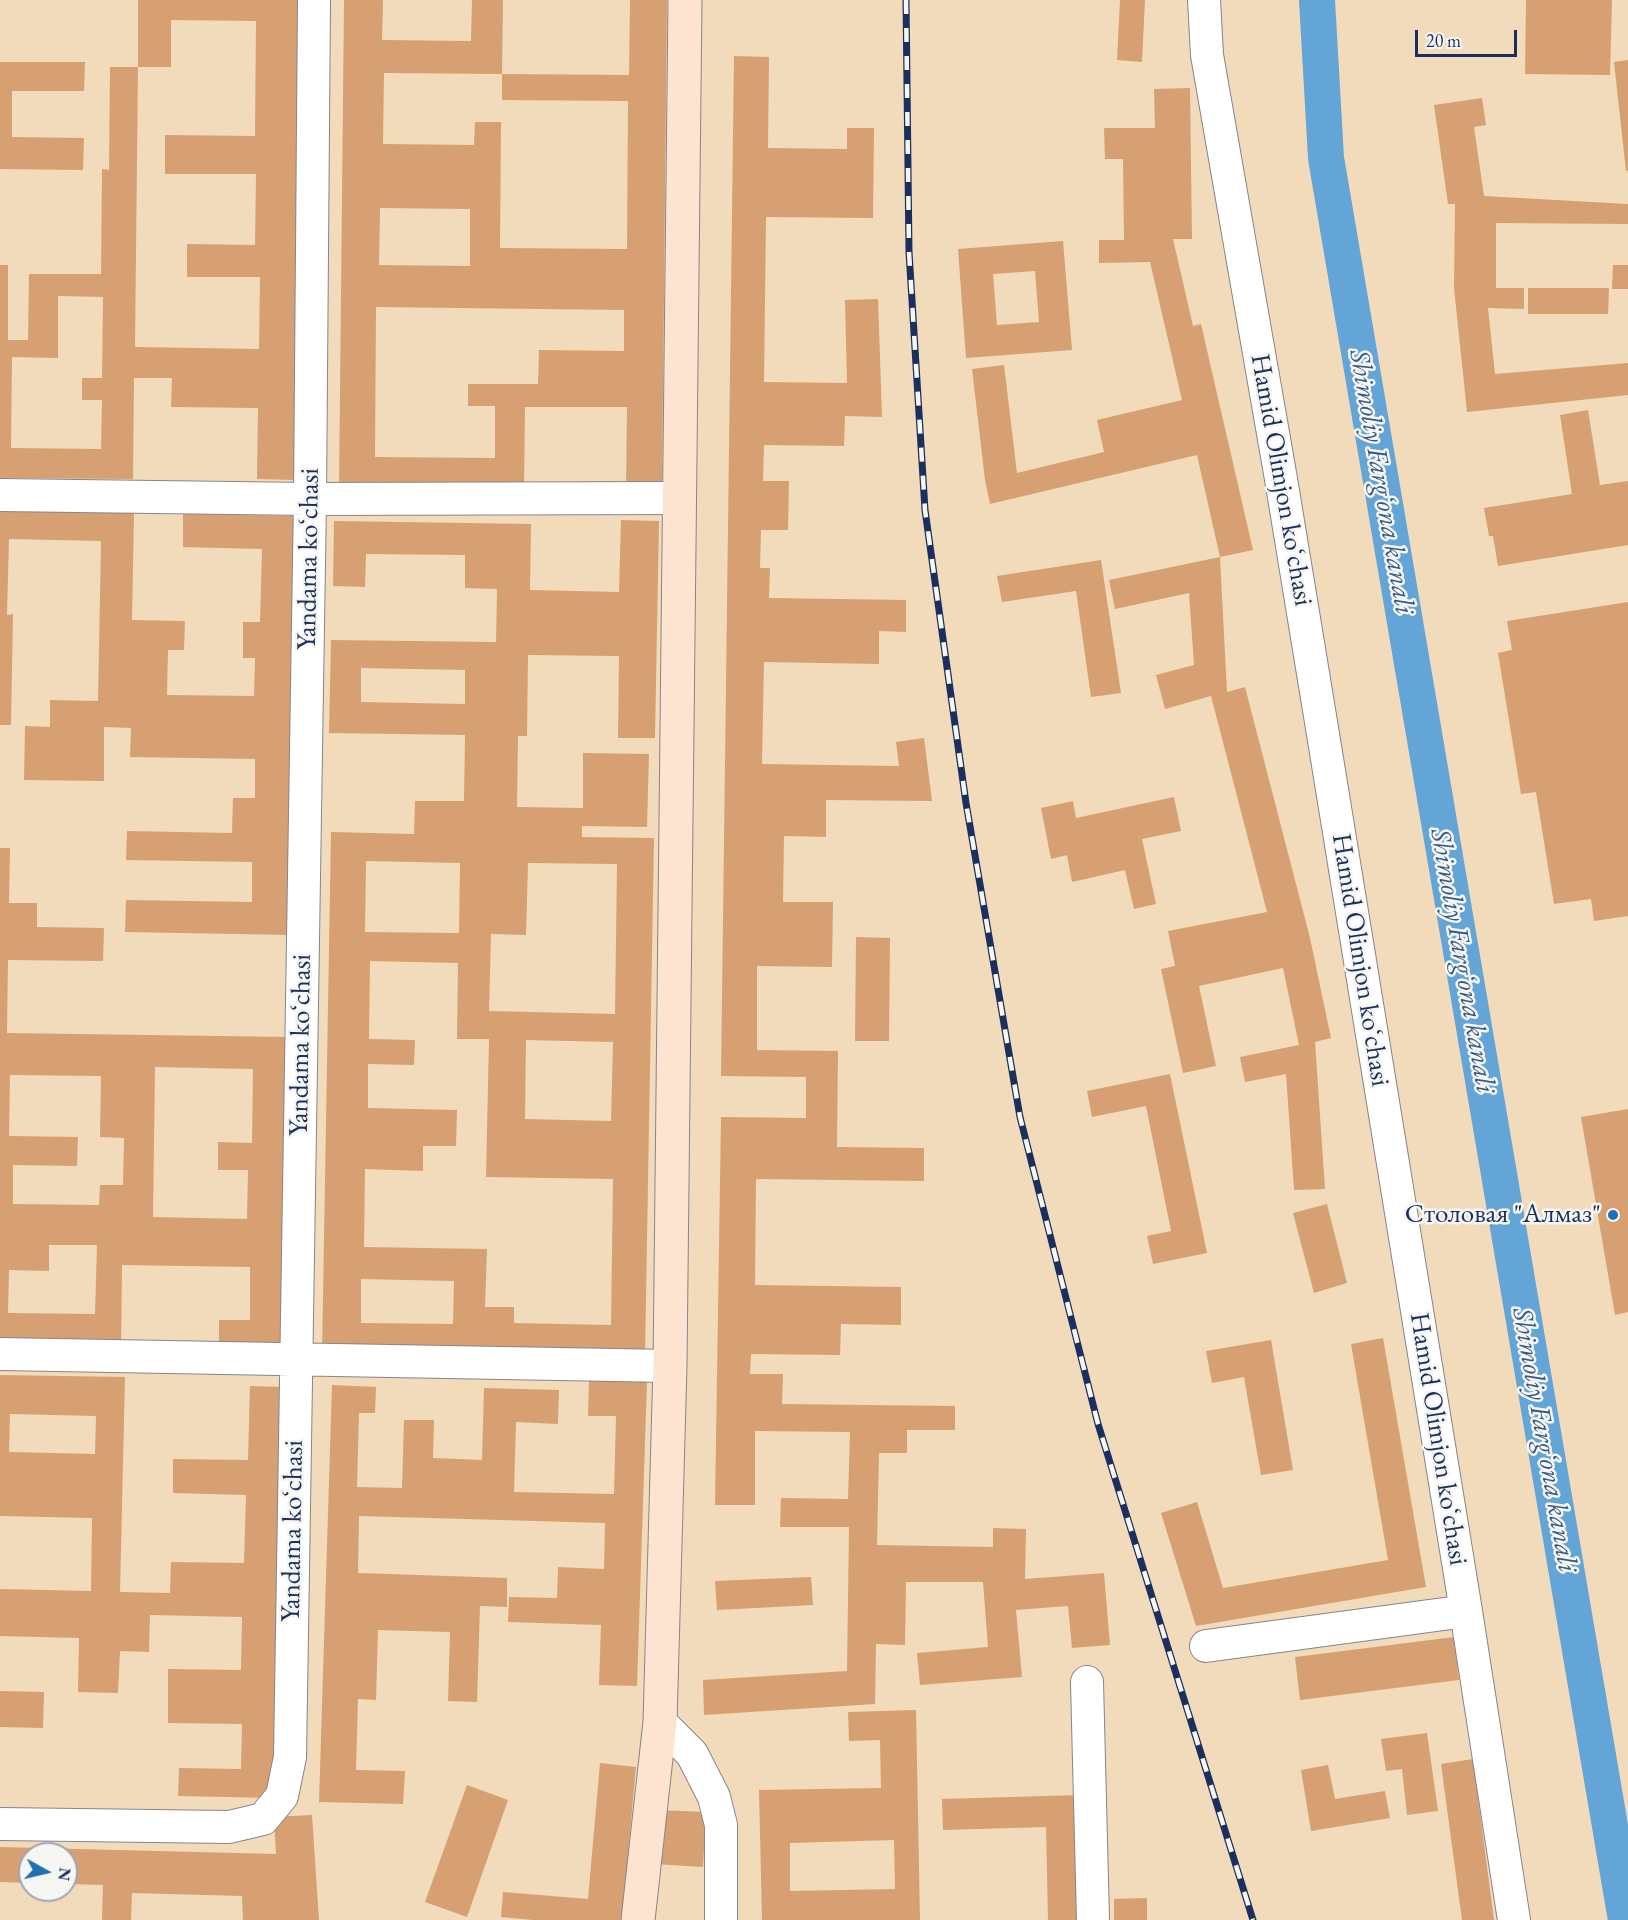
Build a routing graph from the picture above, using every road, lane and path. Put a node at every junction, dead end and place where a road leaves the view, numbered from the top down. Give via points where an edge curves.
1 (314, 0) edge
2 (685, 0) edge
3 (1204, 0) edge
4 (0, 495) edge
5 (680, 498) junction
6 (310, 499) junction
7 (0, 1354) edge
8 (296, 1360) junction
9 (670, 1366) junction
10 (1466, 1611) junction
11 (1206, 1646) dead end
12 (1087, 1682) dead end
13 (660, 1722) junction
14 (0, 1824) edge
15 (638, 1920) edge
16 (721, 1920) edge
17 (1093, 1920) edge
18 (1514, 1920) edge

1 - 6 street, Yandama koʻchasi
2 - 5 street
3 - 10 street, Hamid Olimjon koʻchasi via 1207,55 1283,490
4 - 6 street
5 - 6 street
5 - 9 street
6 - 8 street, Yandama koʻchasi
7 - 8 street
8 - 9 street
8 - 14 street, Yandama koʻchasi via 290,1756 282,1796 262,1819 229,1827
9 - 13 street
10 - 11 street
10 - 18 street, Hamid Olimjon koʻchasi
12 - 17 street
13 - 15 street
13 - 16 street via 692,1754 714,1797 721,1825

